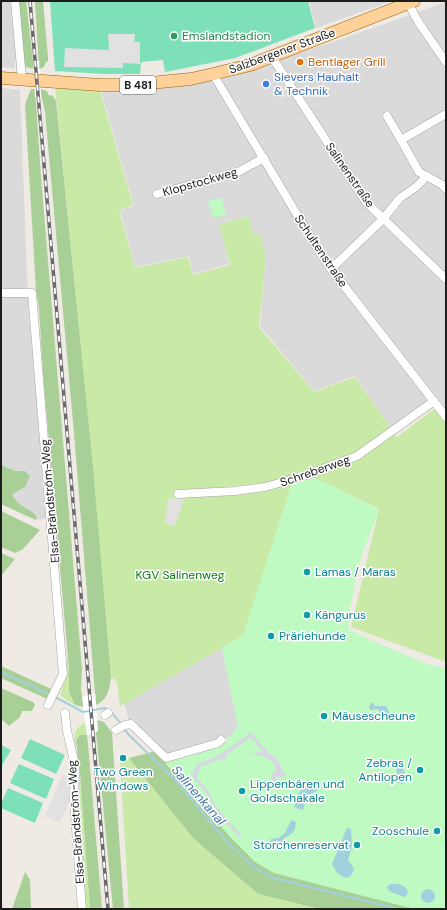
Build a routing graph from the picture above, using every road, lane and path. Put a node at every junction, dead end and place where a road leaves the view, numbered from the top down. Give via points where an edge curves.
1 (15, 1) edge
2 (409, 2) edge
3 (272, 57) junction
4 (446, 62) edge
5 (213, 74) junction
6 (1, 78) edge
7 (22, 80) junction
8 (446, 114) edge
9 (388, 116) dead end
10 (401, 140) junction
11 (264, 158) junction
12 (427, 176) junction
13 (446, 189) edge
14 (157, 194) dead end
15 (383, 219) junction
16 (331, 269) junction
17 (446, 279) edge
18 (1, 295) edge
19 (434, 401) junction
20 (446, 417) edge
21 (178, 494) dead end
22 (48, 705) dead end
23 (65, 713) dead end
24 (120, 728) dead end
25 (221, 740) dead end
26 (82, 909) edge

1 - 7 street
2 - 3 main road, Salzbergener Straße / B 481
2 - 4 street via 419,23
3 - 5 main road, Salzbergener Straße / B 481
3 - 15 street, Salinenstraße via 366,202
5 - 7 main road, Salzbergener Straße / B 481 via 130,85
5 - 11 street, Schultenstraße
6 - 7 main road, Salzbergener Straße / B 481
8 - 10 street
9 - 10 street
10 - 12 street via 419,172
11 - 14 street, Klopstockweg via 238,172
11 - 16 street, Schultenstraße
12 - 13 street
12 - 15 street via 400,198
15 - 16 street
15 - 17 street, Salinenstraße
16 - 19 street, Schultenstraße
18 - 22 street, Elsa-Brändström-Weg via 32,293 63,674
19 - 20 street, Schultenstraße
19 - 21 street, Schreberweg via 357,456 307,475 265,487
23 - 26 street, Elsa-Brändström-Weg via 75,765 74,801
24 - 25 street via 131,724 166,758

